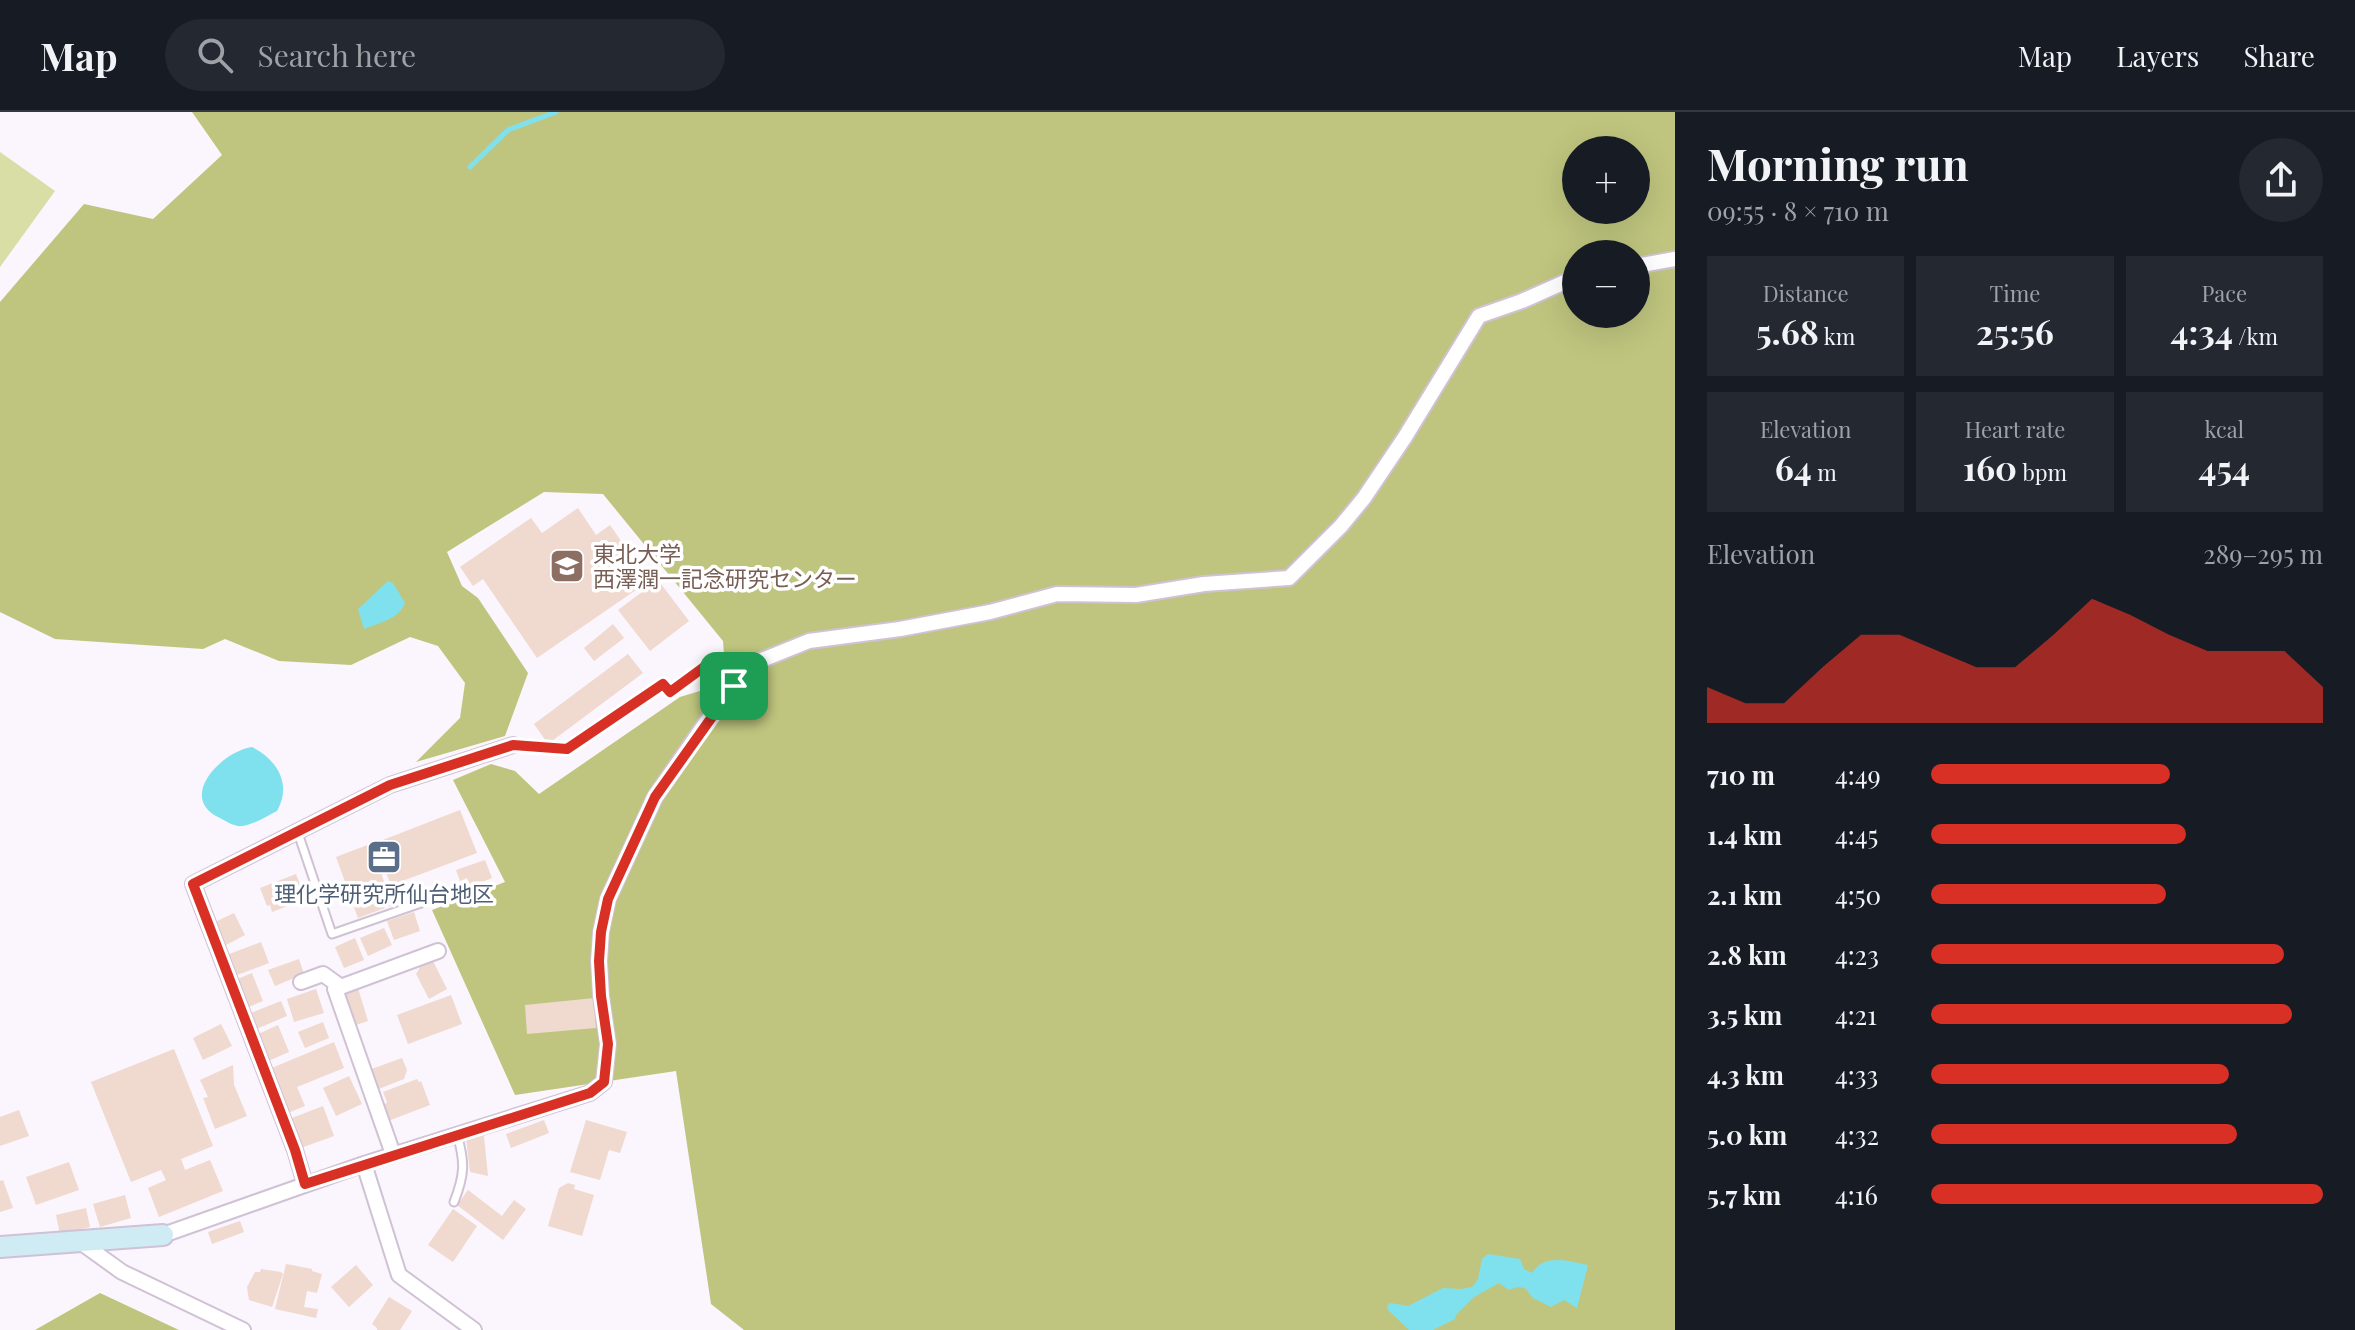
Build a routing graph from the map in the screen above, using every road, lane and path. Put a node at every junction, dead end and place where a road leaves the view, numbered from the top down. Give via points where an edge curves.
1 (1675, 259) edge
2 (1650, 263) edge
3 (1562, 283) edge
4 (734, 686) junction
5 (513, 745) joint
6 (297, 830) junction
7 (421, 903) dead end
8 (403, 945) dead end
9 (438, 951) dead end
10 (410, 961) junction
11 (301, 982) dead end
12 (341, 987) junction
13 (457, 1134) junction
14 (393, 1154) junction
15 (364, 1164) junction
16 (305, 1184) junction
17 (454, 1202) dead end
18 (163, 1235) joint
19 (79, 1241) junction
20 (0, 1247) edge
21 (243, 1330) edge
22 (474, 1330) edge

1 - 2 street
3 - 4 street via 1479,316 1364,498 1289,578 1136,595 1057,594 990,612 809,641 752,664
4 - 5 lane via 715,659 670,692 663,684 567,749
4 - 13 street via 655,797 608,899 599,961 608,1044 604,1082 590,1093
5 - 6 street via 390,785
6 - 7 lane via 332,934
6 - 16 street via 193,884
8 - 10 street
9 - 10 street
10 - 12 street
11 - 12 street via 323,974
12 - 14 street via 335,989
13 - 14 street
13 - 17 lane via 463,1178
14 - 15 street
15 - 16 street
15 - 22 street via 399,1275
16 - 18 street
18 - 19 street
19 - 20 street
19 - 21 street via 122,1272

